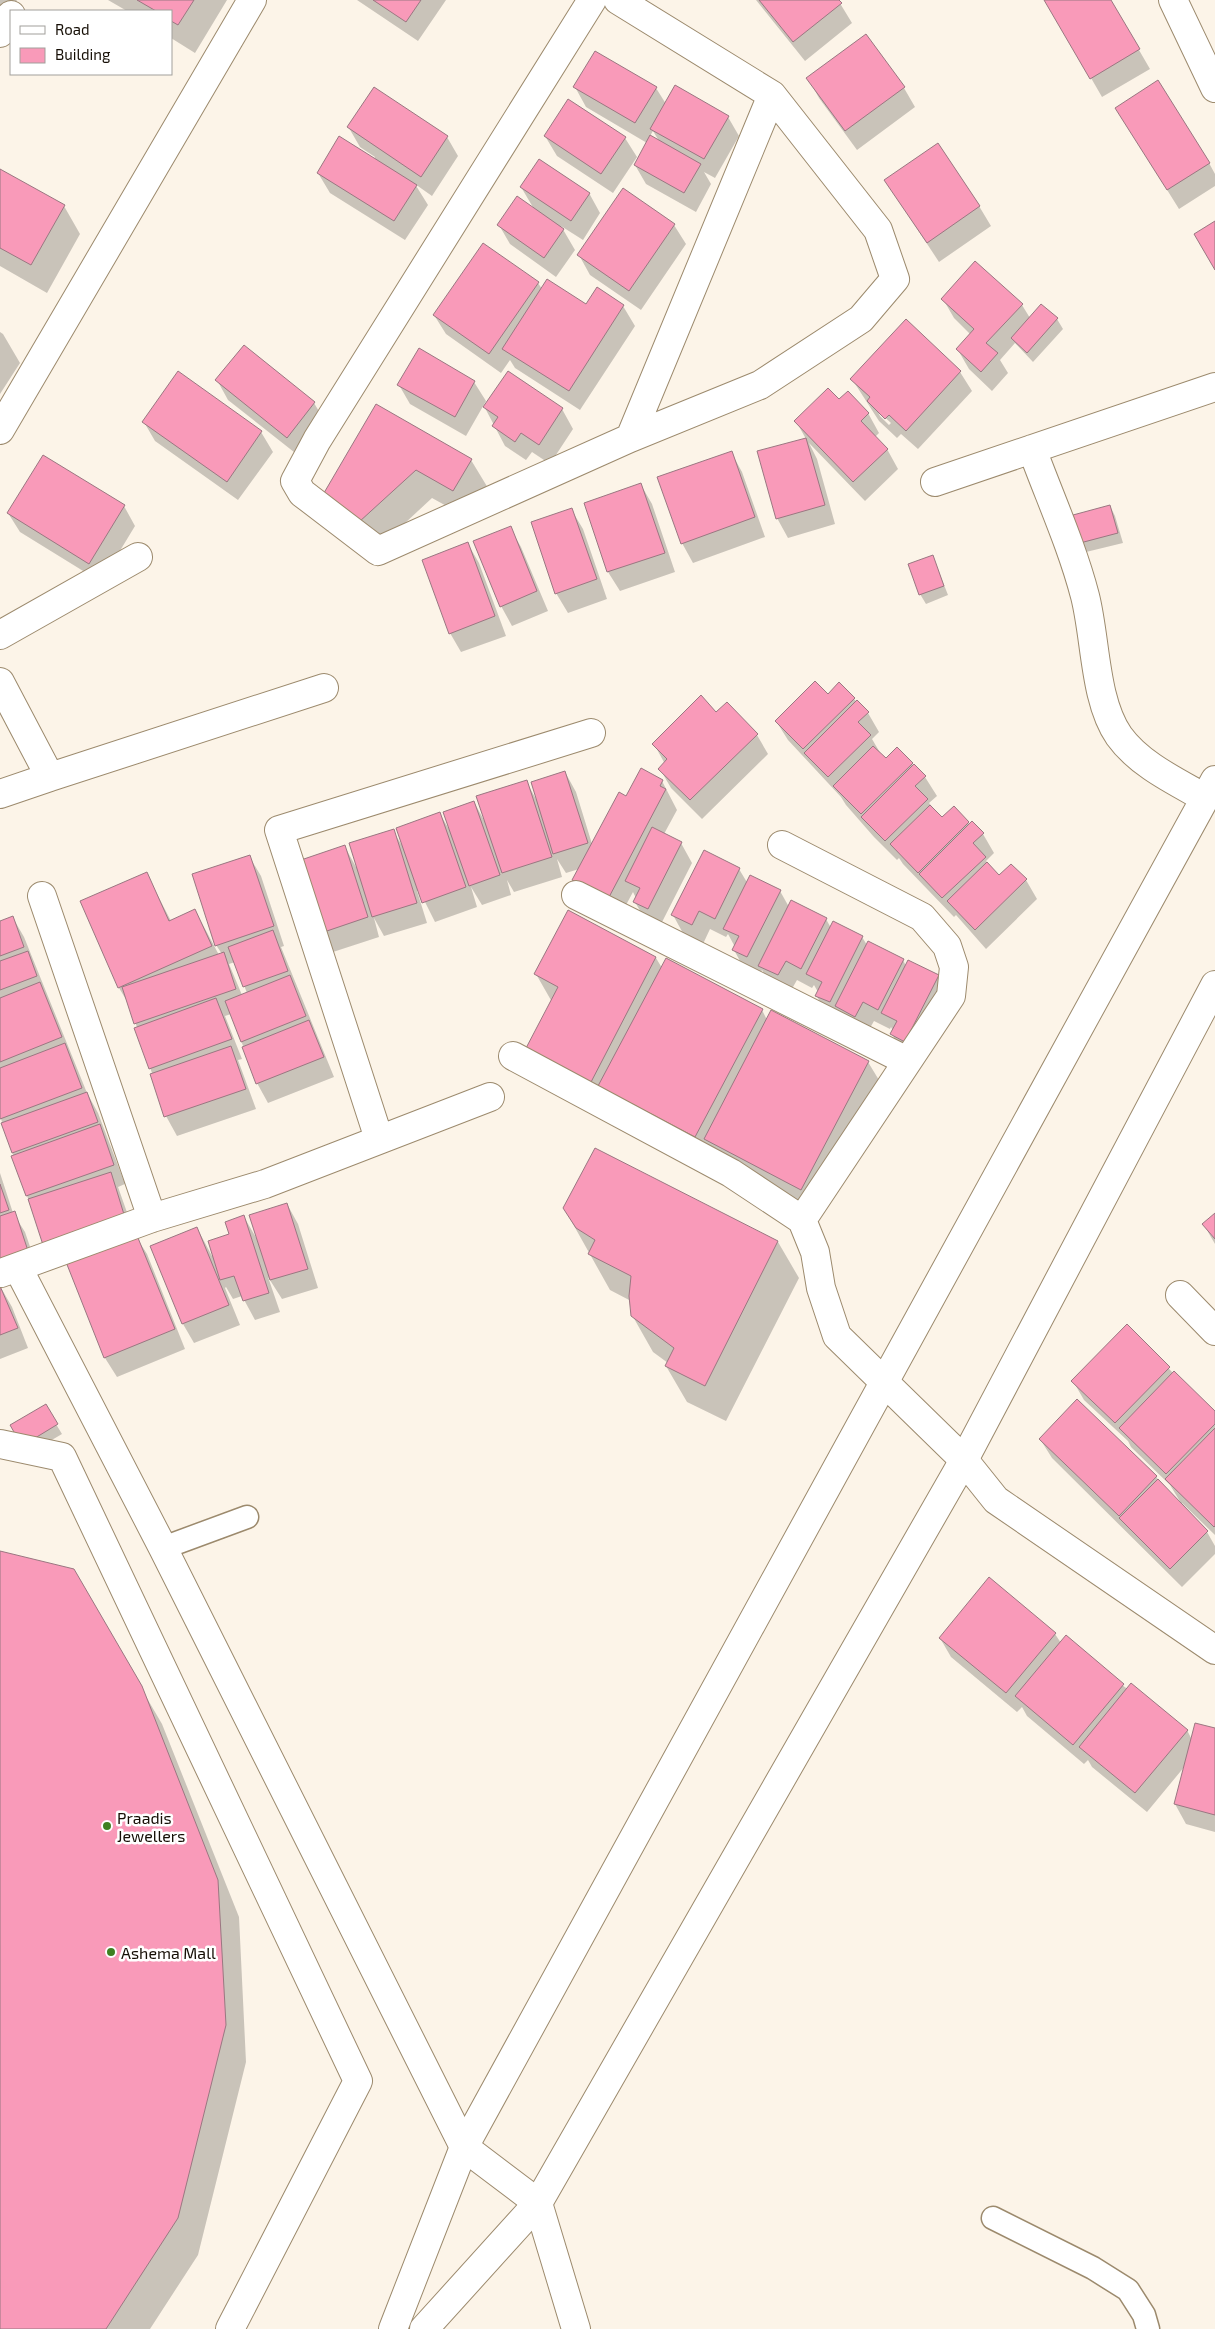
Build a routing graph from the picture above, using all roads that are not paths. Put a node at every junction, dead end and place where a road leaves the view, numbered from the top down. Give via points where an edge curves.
1 (252, 0) edge
2 (592, 0) edge
3 (618, 0) edge
4 (1174, 0) edge
5 (10, 16) edge
6 (0, 33) edge
7 (1215, 88) edge
8 (772, 95) junction
9 (1215, 387) edge
10 (1, 427) edge
11 (630, 438) junction
12 (1032, 449) junction
13 (935, 482) dead end
14 (138, 557) dead end
15 (0, 635) edge
16 (0, 682) edge
17 (324, 688) dead end
18 (592, 733) dead end
19 (50, 777) junction
20 (1210, 789) edge
21 (0, 794) edge
22 (782, 845) dead end
23 (576, 895) dead end
24 (42, 896) dead end
25 (1215, 985) edge
26 (513, 1056) dead end
27 (907, 1061) junction
28 (490, 1097) dead end
29 (379, 1139) junction
30 (152, 1218) junction
31 (802, 1220) junction
32 (9, 1271) edge
33 (1180, 1295) dead end
34 (1215, 1331) edge
35 (885, 1381) junction
36 (0, 1444) edge
37 (964, 1460) junction
38 (247, 1517) dead end
39 (163, 1548) junction
40 (1215, 1650) edge
41 (464, 2147) junction
42 (538, 2203) junction
43 (993, 2218) dead end
44 (230, 2329) edge
45 (393, 2329) edge
46 (424, 2329) edge
47 (576, 2329) edge
48 (1148, 2329) edge

1 - 10 street
2 - 11 street via 295,481 302,493 378,551
3 - 8 street
4 - 7 street
5 - 6 street
8 - 11 street
8 - 11 street via 878,230 895,279 861,319 760,385
9 - 12 street
12 - 13 street
12 - 20 street via 1085,598 1107,714 1120,737 1158,771
14 - 15 street
16 - 19 street
17 - 19 street
18 - 29 street via 279,830
19 - 21 street
20 - 35 street
22 - 27 street via 922,917 947,946 954,967 951,996
23 - 27 street
24 - 30 street
25 - 37 street
26 - 31 street via 731,1173
27 - 31 street
28 - 29 street
29 - 30 street via 265,1184
30 - 32 street
31 - 35 street via 815,1252 821,1288 837,1336
32 - 39 street
33 - 34 street
35 - 37 street
35 - 41 street
36 - 44 street via 62,1457 358,2081
37 - 40 street via 996,1500
37 - 42 street
38 - 39 lane
39 - 41 street
41 - 42 street
41 - 45 street
42 - 46 street
42 - 47 street
43 - 48 lane via 1093,2268 1128,2290 1144,2315

